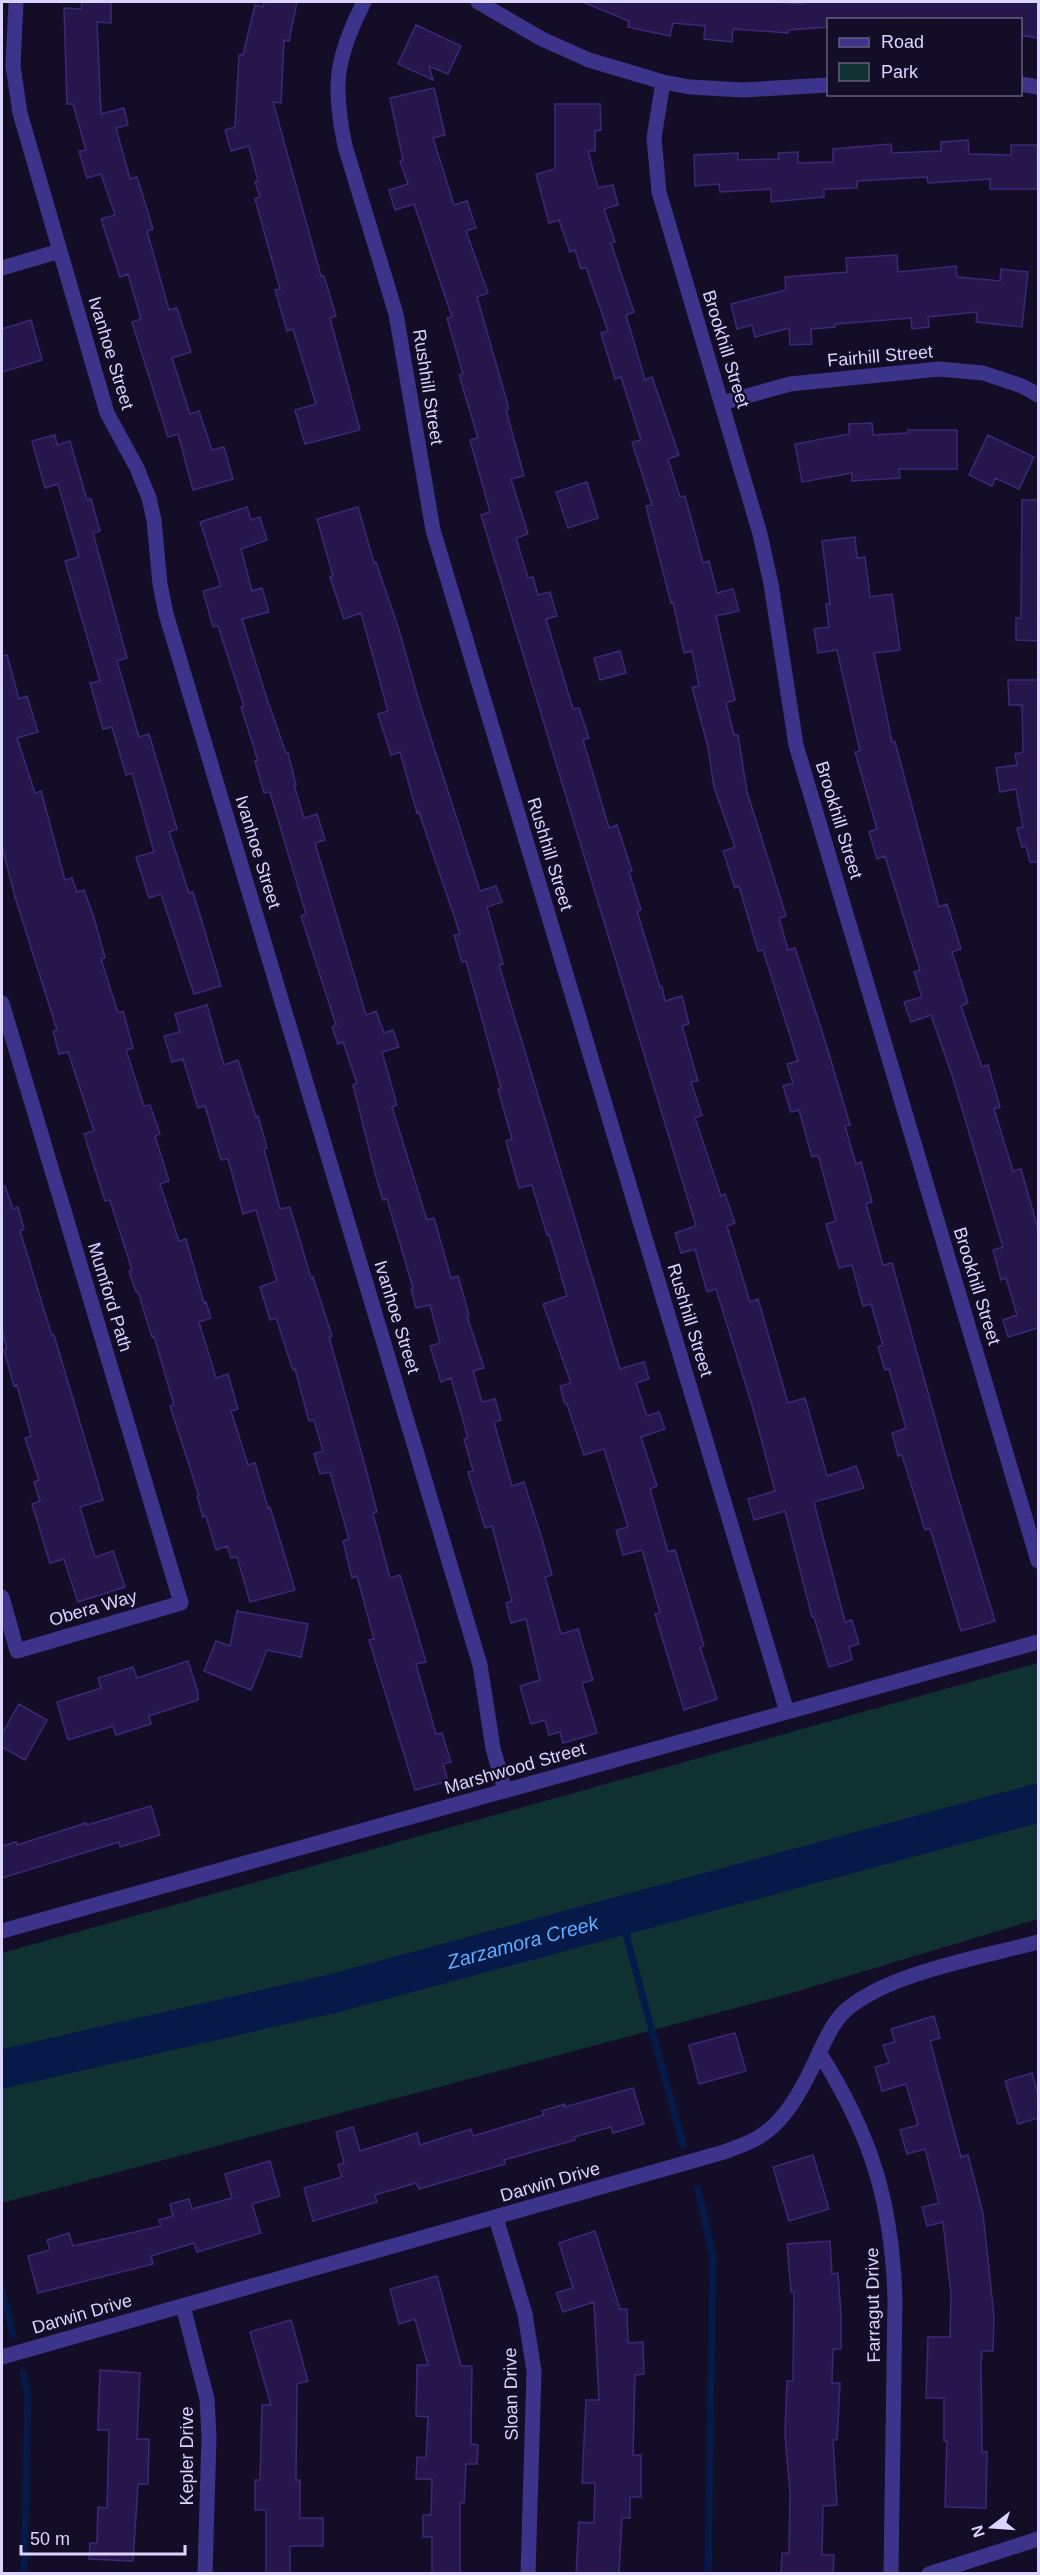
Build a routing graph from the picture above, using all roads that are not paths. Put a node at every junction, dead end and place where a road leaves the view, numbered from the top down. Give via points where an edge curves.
1 (16, 2) edge
2 (364, 2) edge
3 (478, 2) edge
4 (8, 24) edge
5 (663, 82) junction
6 (1022, 84) edge
7 (827, 85) edge
8 (1038, 87) edge
9 (60, 251) junction
10 (2, 268) edge
11 (1038, 395) edge
12 (722, 403) junction
13 (2, 1003) edge
14 (1038, 1561) edge
15 (2, 1597) edge
16 (181, 1603) joint
17 (1038, 1642) edge
18 (786, 1712) junction
19 (505, 1791) junction
20 (2, 1931) edge
21 (1038, 1942) edge
22 (819, 2052) junction
23 (496, 2218) junction
24 (183, 2306) junction
25 (2, 2356) edge
26 (1038, 2539) edge
27 (205, 2574) edge
28 (528, 2574) edge
29 (891, 2574) edge
30 (929, 2574) edge

1 - 4 street, Ivanhoe Street
2 - 18 street, Rushhill Street via 341,57 340,124 396,314 433,530
3 - 5 street via 542,39 590,60
4 - 9 street, Ivanhoe Street via 20,113
5 - 7 street via 743,90
5 - 12 street, Brookhill Street via 654,138 659,192
6 - 8 street
9 - 10 street
9 - 19 street, Ivanhoe Street via 107,413 149,498 166,614 480,1665 493,1748
11 - 12 street, Fairhill Street via 983,373 939,369 790,384
12 - 14 street, Brookhill Street via 771,584 796,745
13 - 16 street, Mumford Path
15 - 16 street, Obera Way via 17,1651
17 - 18 street, Marshwood Street
18 - 19 street, Marshwood Street
19 - 20 street, Marshwood Street
21 - 22 street, Darwin Drive via 905,1978 871,1992 844,2012
22 - 23 street, Darwin Drive via 785,2115 761,2136 724,2152
22 - 29 street, Farragut Drive via 844,2092 877,2171 894,2256
23 - 24 street, Darwin Drive
23 - 28 street, Sloan Drive via 525,2314 534,2372
24 - 25 street, Darwin Drive
24 - 27 street, Kepler Drive via 207,2399
26 - 30 street

